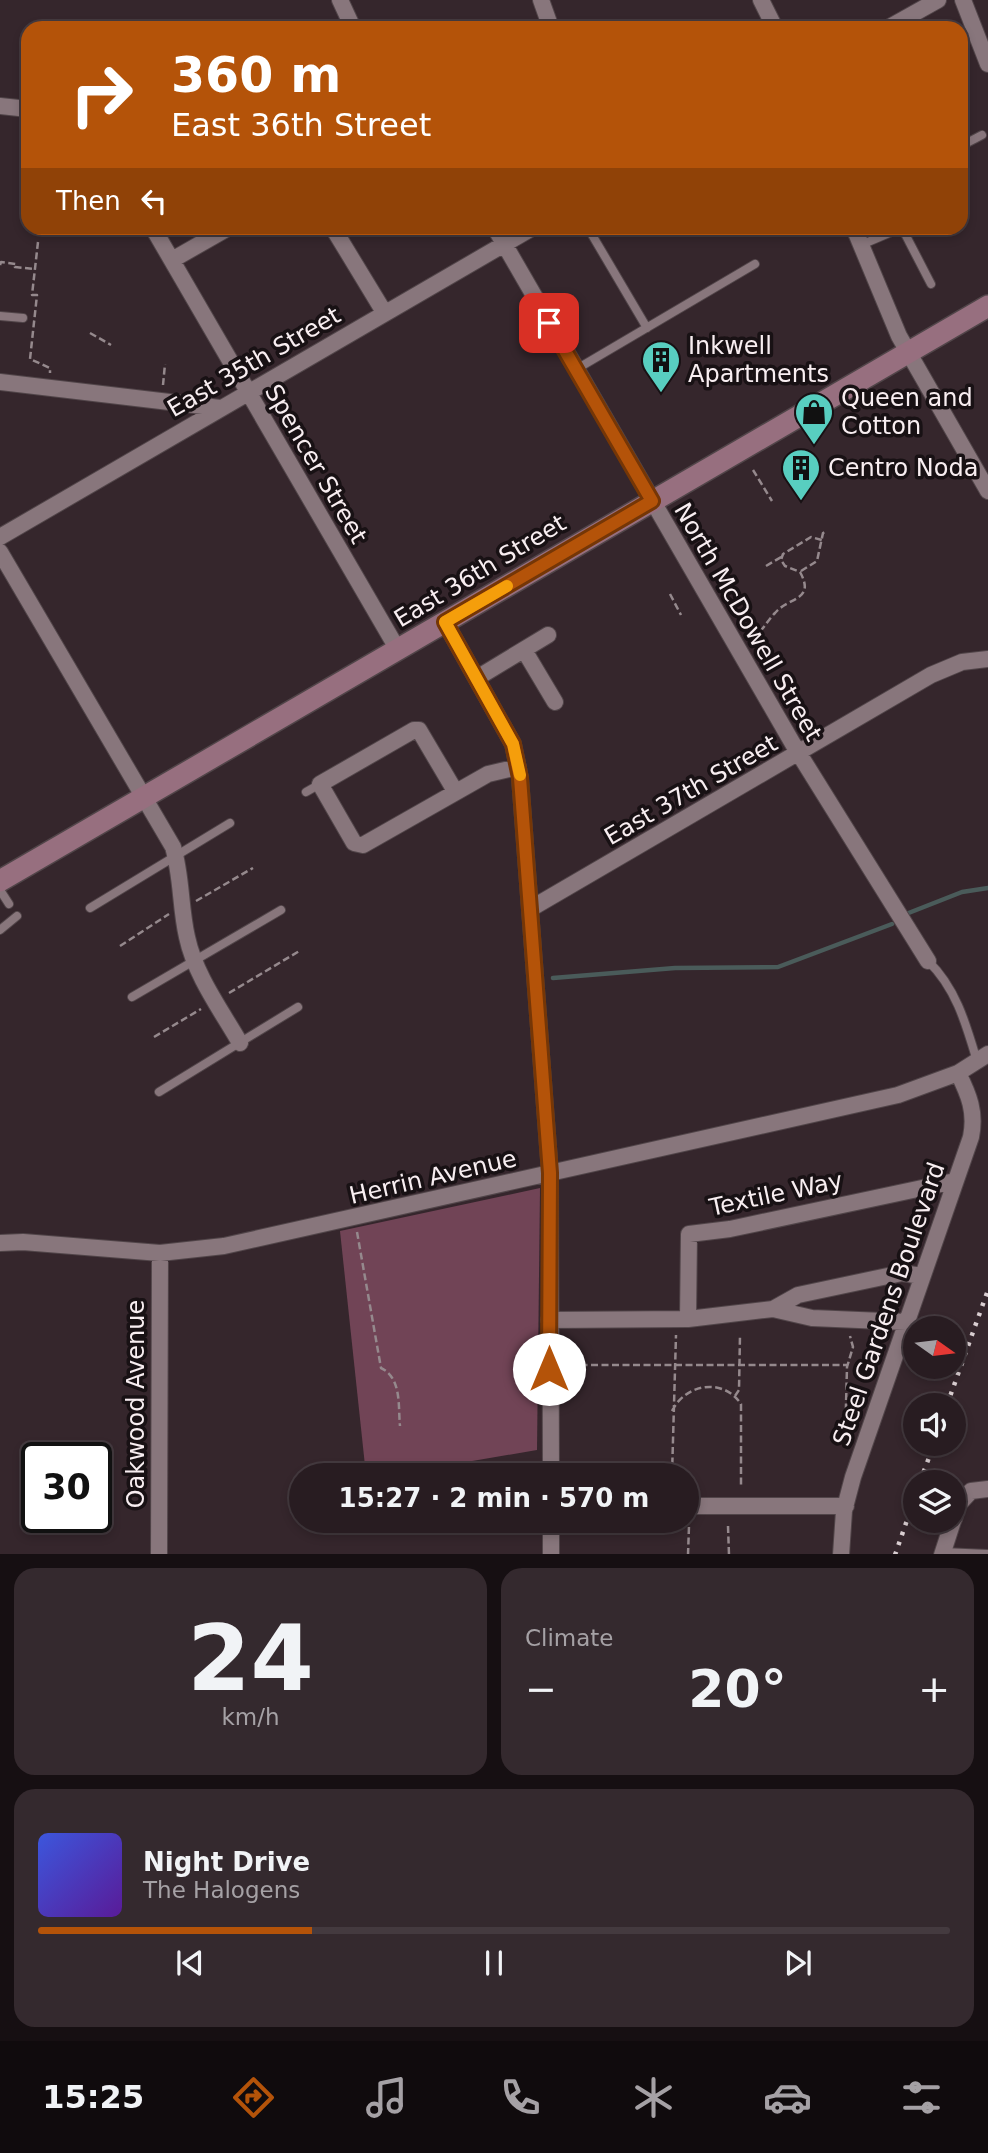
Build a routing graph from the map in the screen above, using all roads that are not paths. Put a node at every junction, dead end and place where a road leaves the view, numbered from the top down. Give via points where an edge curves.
1 (340, 0) edge
2 (541, 0) edge
3 (761, 0) edge
4 (938, 0) edge
5 (963, 0) edge
6 (350, 21) edge
7 (548, 21) edge
8 (772, 21) edge
9 (900, 21) edge
10 (988, 64) edge
11 (0, 106) edge
12 (21, 108) edge
13 (982, 135) dead end
14 (968, 142) edge
15 (157, 235) edge
16 (216, 235) edge
17 (337, 235) edge
18 (499, 235) edge
19 (519, 235) edge
20 (592, 235) edge
21 (857, 235) edge
22 (885, 235) edge
23 (906, 235) edge
24 (504, 243) junction
25 (861, 245) junction
26 (172, 260) junction
27 (755, 264) dead end
28 (931, 284) dead end
29 (988, 306) edge
30 (384, 312) junction
31 (0, 316) edge
32 (23, 318) dead end
33 (647, 328) junction
34 (907, 353) junction
35 (575, 370) junction
36 (0, 382) edge
37 (248, 392) junction
38 (220, 408) junction
39 (988, 491) edge
40 (652, 501) junction
41 (0, 537) edge
42 (0, 552) edge
43 (445, 622) junction
44 (548, 635) dead end
45 (398, 650) junction
46 (524, 650) junction
47 (988, 659) edge
48 (477, 678) junction
49 (555, 702) dead end
50 (799, 754) junction
51 (518, 767) junction
52 (455, 791) junction
53 (143, 799) junction
54 (230, 823) dead end
55 (176, 856) junction
56 (0, 881) edge
57 (0, 890) edge
58 (9, 904) dead end
59 (90, 908) dead end
60 (530, 909) junction
61 (281, 911) dead end
62 (17, 916) dead end
63 (0, 930) edge
64 (194, 961) junction
65 (928, 961) joint
66 (132, 997) dead end
67 (298, 1007) dead end
68 (240, 1043) junction
69 (983, 1057) edge
70 (958, 1073) junction
71 (159, 1093) dead end
72 (550, 1173) junction
73 (955, 1181) junction
74 (0, 1243) edge
75 (160, 1253) junction
76 (922, 1276) junction
77 (773, 1309) junction
78 (908, 1316) edge
79 (688, 1319) junction
80 (549, 1320) junction
81 (903, 1322) edge
82 (903, 1331) edge
83 (551, 1463) edge
84 (988, 1489) edge
85 (966, 1496) edge
86 (699, 1506) edge
87 (846, 1506) junction
88 (551, 1533) edge
89 (949, 1533) edge
90 (942, 1553) edge
91 (159, 1554) edge
92 (551, 1554) edge
93 (841, 1554) edge
94 (988, 1554) edge

1 - 6 street
2 - 7 street
3 - 8 street
4 - 9 street
5 - 10 street
11 - 12 street
13 - 14 lane
15 - 26 street, Spencer Street
16 - 26 street
17 - 30 street
18 - 24 street, North McDowell Street
19 - 24 street, East 35th Street
20 - 33 lane
21 - 25 street
22 - 25 lane
23 - 28 lane
24 - 30 street, East 35th Street
24 - 35 street, North McDowell Street
25 - 34 street
26 - 37 street, Spencer Street
27 - 33 lane
29 - 34 street, East 36th Street
30 - 37 street, East 35th Street
31 - 32 lane
33 - 35 lane
34 - 39 street
34 - 40 street, East 36th Street
35 - 40 street, North McDowell Street
36 - 38 street
37 - 38 street, East 35th Street
37 - 45 street, Spencer Street
38 - 41 street, East 35th Street
40 - 43 street, East 36th Street
40 - 50 street, North McDowell Street
42 - 53 street
43 - 45 street, East 36th Street
43 - 48 street
44 - 46 street
45 - 53 street, East 36th Street
46 - 48 street
46 - 49 street
47 - 50 street, East 37th Street via 946,668
48 - 51 street via 513,744
50 - 60 street, East 37th Street
50 - 65 street, North McDowell Street
51 - 52 street via 488,774
51 - 60 street
52 - 52 street via 363,845 354,843 313,788 419,730
53 - 55 street
53 - 56 street, East 36th Street
54 - 55 lane
55 - 59 lane
55 - 64 street
57 - 58 lane
60 - 72 street
61 - 64 lane
62 - 63 lane
64 - 66 lane
64 - 68 street
65 - 69 lane via 944,976
67 - 68 lane
68 - 71 lane
69 - 70 street, Herrin Avenue
70 - 72 street, Herrin Avenue via 898,1096
70 - 73 street, Steel Gardens Boulevard via 975,1119
72 - 75 street, Herrin Avenue via 224,1246
72 - 80 street
73 - 76 street, Steel Gardens Boulevard
73 - 79 street, Textile Way via 689,1234
74 - 75 street, Herrin Avenue
75 - 91 street, Oakwood Avenue
76 - 77 street via 902,1273 842,1284 798,1295
76 - 78 street, Steel Gardens Boulevard
77 - 79 street
77 - 81 street via 812,1318
79 - 80 street
80 - 83 street
82 - 87 street, Steel Gardens Boulevard
84 - 85 street via 971,1491
86 - 87 street
87 - 93 street, Steel Gardens Boulevard
88 - 92 street
89 - 90 street
90 - 94 lane

